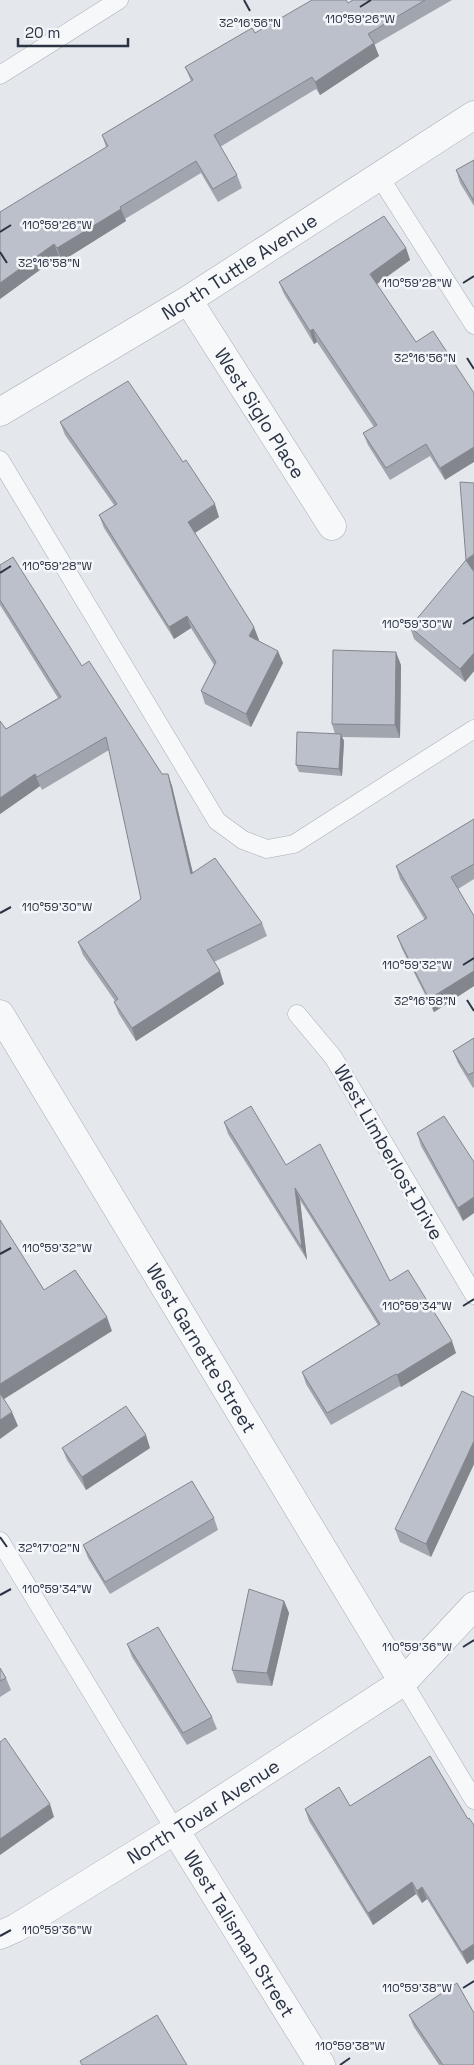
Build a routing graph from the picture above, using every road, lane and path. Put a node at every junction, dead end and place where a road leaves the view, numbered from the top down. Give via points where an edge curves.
1 (119, 0) edge
2 (0, 75) edge
3 (474, 115) edge
4 (379, 176) junction
5 (188, 300) junction
6 (474, 326) edge
7 (0, 412) edge
8 (0, 460) edge
9 (332, 526) dead end
10 (474, 729) edge
11 (0, 1014) edge
12 (296, 1014) dead end
13 (474, 1295) edge
14 (0, 1541) edge
15 (474, 1606) edge
16 (403, 1682) junction
17 (474, 1800) edge
18 (175, 1830) junction
19 (0, 1935) edge
20 (320, 2065) edge

1 - 2 lane
3 - 4 street, North Tuttle Avenue
4 - 5 street, North Tuttle Avenue
4 - 6 lane
5 - 7 street, North Tuttle Avenue
5 - 9 street, West Siglo Place
8 - 10 lane via 217,821 243,840 267,849 294,844
11 - 16 street, West Garnette Street
12 - 13 lane, West Limberlost Drive via 333,1057
14 - 18 lane
15 - 16 street, North Tovar Avenue
16 - 17 lane
16 - 18 street, North Tovar Avenue
18 - 19 street, North Tovar Avenue
18 - 20 street, West Talisman Street

